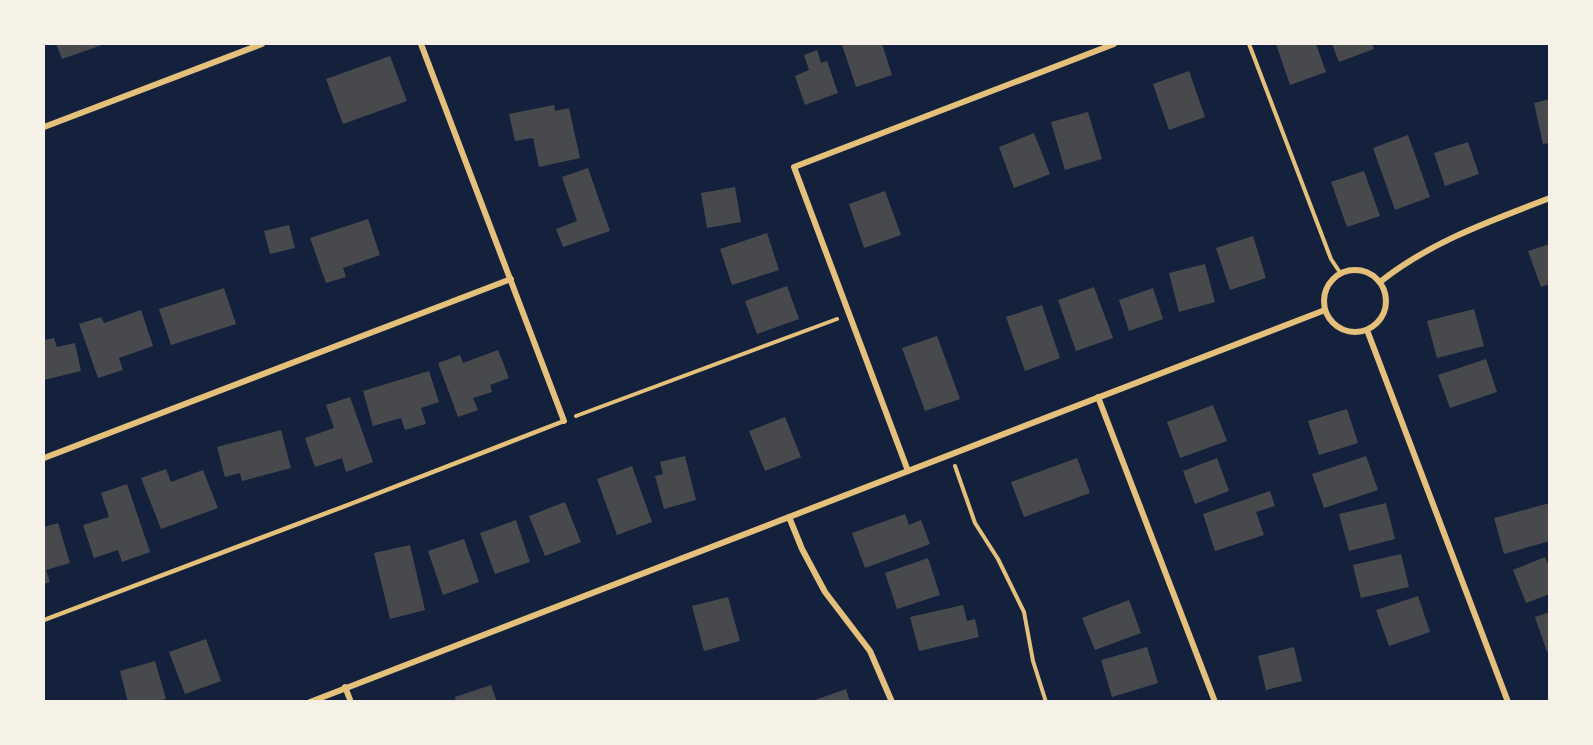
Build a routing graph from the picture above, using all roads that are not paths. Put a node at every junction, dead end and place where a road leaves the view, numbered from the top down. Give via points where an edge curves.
1 (262, 44) edge
2 (421, 44) edge
3 (1114, 44) edge
4 (44, 127) edge
5 (1550, 198) edge
6 (511, 279) junction
7 (1380, 282) junction
8 (1325, 310) junction
9 (1367, 330) junction
10 (1098, 397) junction
11 (564, 420) joint
12 (44, 458) edge
13 (908, 471) junction
14 (789, 517) junction
15 (44, 620) edge
16 (345, 687) junction
17 (312, 701) edge
18 (351, 702) edge
19 (892, 702) edge
20 (1215, 702) edge
21 (1508, 702) edge

1 - 4 street
2 - 6 street
3 - 13 street via 794,167
5 - 7 street via 1466,231 1401,265
6 - 11 street
6 - 12 street
7 - 8 street via 1362,271 1341,274 1327,289
7 - 9 street via 1385,292 1384,314
8 - 9 street via 1342,329 1354,333
8 - 10 street
9 - 21 street
10 - 13 street
10 - 20 street
11 - 15 lane
13 - 14 street
14 - 16 street
14 - 19 street via 825,592 870,651
16 - 17 street
16 - 18 street

